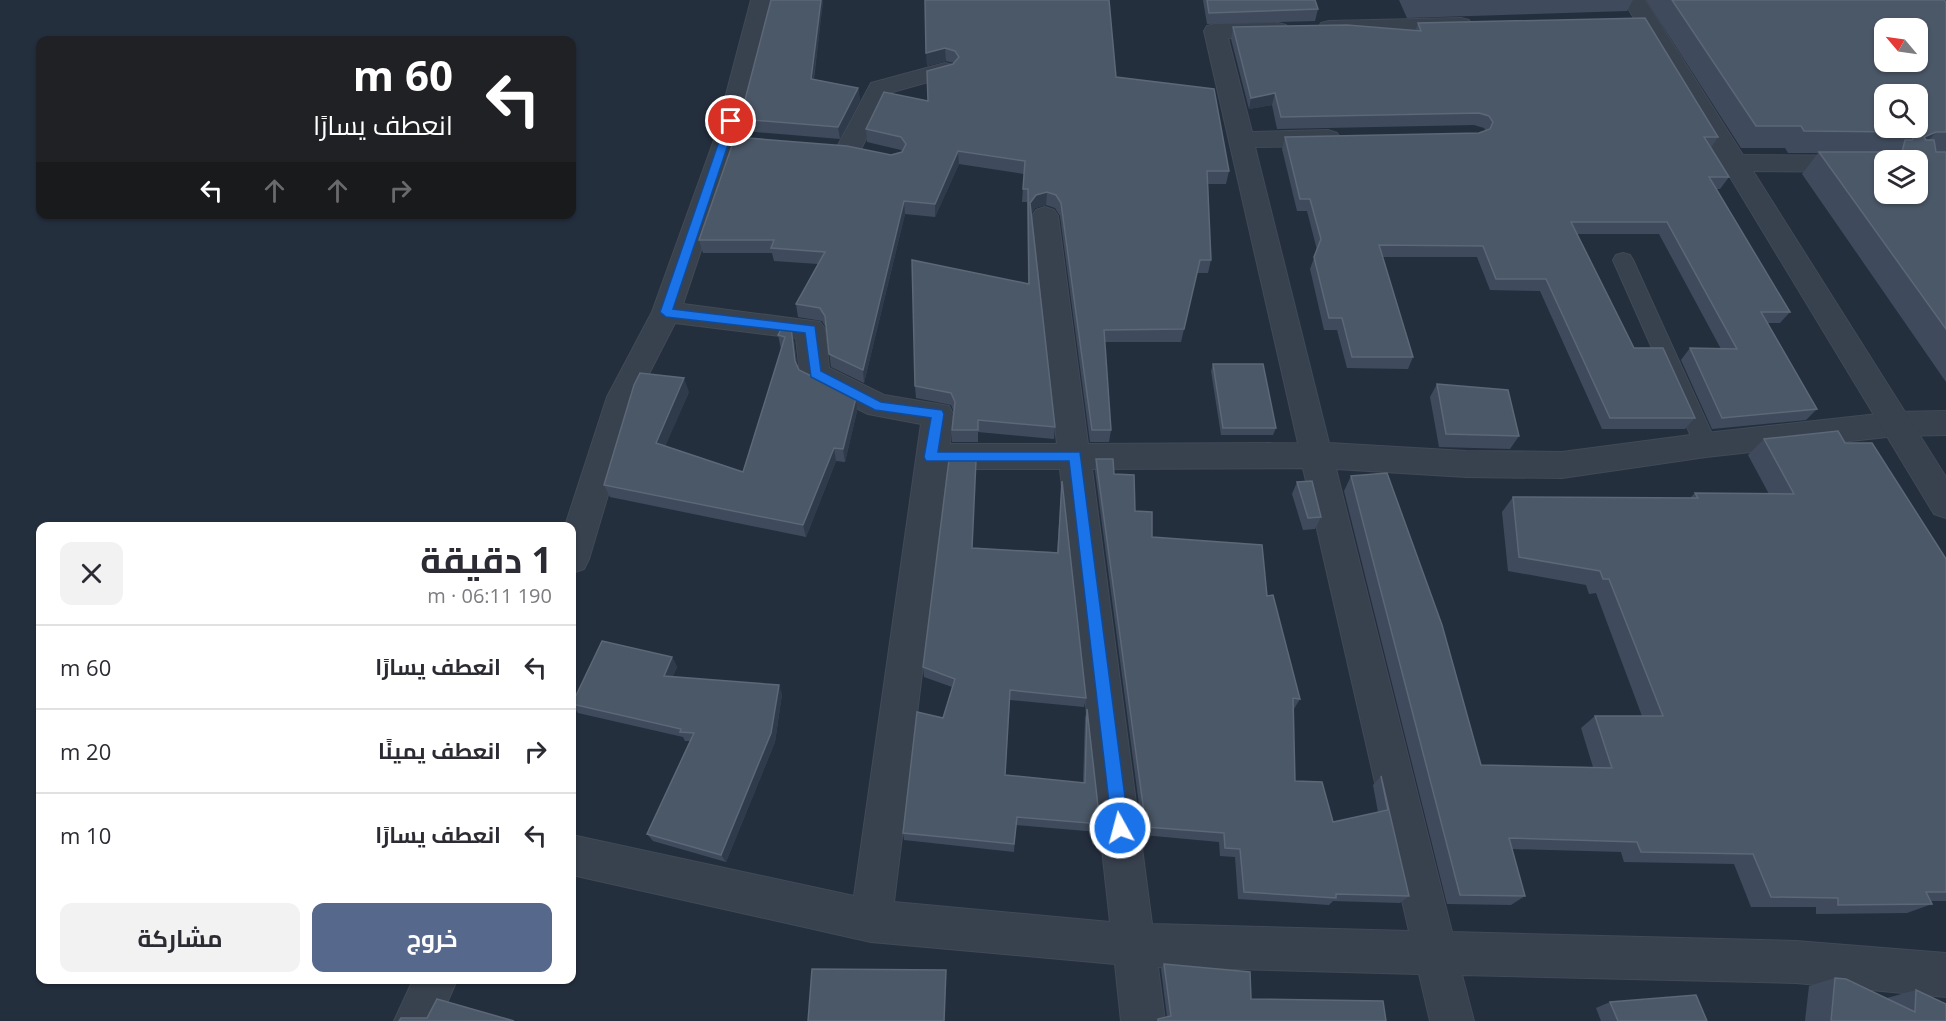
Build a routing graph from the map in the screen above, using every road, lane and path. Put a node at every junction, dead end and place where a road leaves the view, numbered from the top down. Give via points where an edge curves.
1 (762, 0) edge
2 (1640, 10) edge
3 (1612, 21) edge
4 (1484, 24) edge
5 (945, 70) edge
6 (1357, 138) edge
7 (1240, 140) junction
8 (849, 150) edge
9 (1735, 163) junction
10 (1874, 164) edge
11 (1045, 216) dead end
12 (1623, 260) dead end
13 (666, 312) junction
14 (1946, 423) edge
15 (1896, 424) junction
16 (1706, 445) junction
17 (1316, 455) junction
18 (1075, 456) junction
19 (931, 457) junction
20 (1946, 505) edge
21 (576, 546) edge
22 (576, 856) edge
23 (871, 921) junction
24 (1135, 945) junction
25 (1436, 954) junction
26 (1946, 975) edge
27 (434, 984) edge
28 (416, 1021) edge
29 (1143, 1021) edge
30 (1452, 1021) edge

1 - 13 street via 737,141
2 - 3 street
2 - 9 street
4 - 7 street via 1215,31
5 - 8 street via 879,88
6 - 7 street
7 - 17 street
9 - 10 street
9 - 15 street
11 - 18 street
12 - 16 lane
13 - 19 street via 810,329 815,374 879,406 938,414
13 - 21 street via 622,397
14 - 15 street
15 - 16 street
15 - 20 street
16 - 17 street via 1562,465
17 - 18 street
17 - 25 street
18 - 19 street
18 - 24 street
19 - 23 street
22 - 23 street
23 - 24 street
24 - 25 street
24 - 29 street
25 - 26 street via 1796,962
25 - 30 street
27 - 28 street

